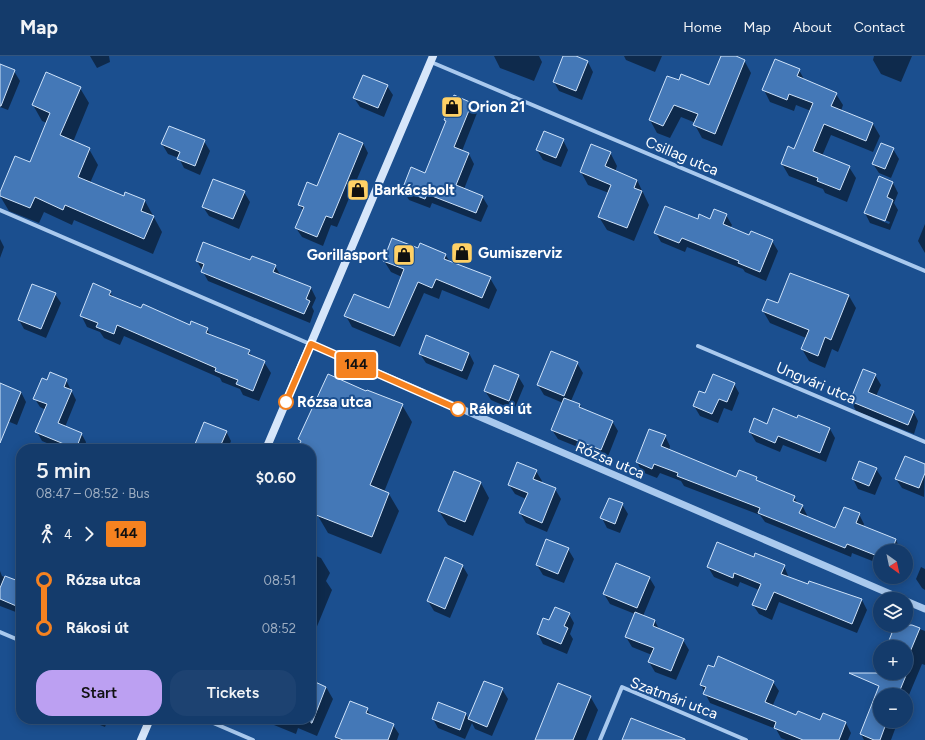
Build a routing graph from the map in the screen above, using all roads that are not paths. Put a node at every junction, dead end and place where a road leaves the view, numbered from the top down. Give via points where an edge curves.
1 (432, 59) edge
2 (0, 210) edge
3 (925, 271) edge
4 (311, 344) junction
5 (698, 346) dead end
6 (925, 442) edge
7 (268, 444) edge
8 (886, 592) edge
9 (913, 604) edge
10 (925, 609) edge
11 (0, 632) edge
12 (16, 639) edge
13 (148, 724) edge
14 (216, 724) edge
15 (142, 740) edge
16 (253, 740) edge
17 (600, 740) edge
18 (746, 740) edge

1 - 3 street, Csillag utca
1 - 4 main road
2 - 4 street, Rózsa utca
4 - 7 main road
4 - 8 street, Rózsa utca
5 - 6 street, Ungvári utca
9 - 10 street
11 - 12 street
13 - 15 main road
14 - 16 street
17 - 18 street, Szatmári utca via 622,687

